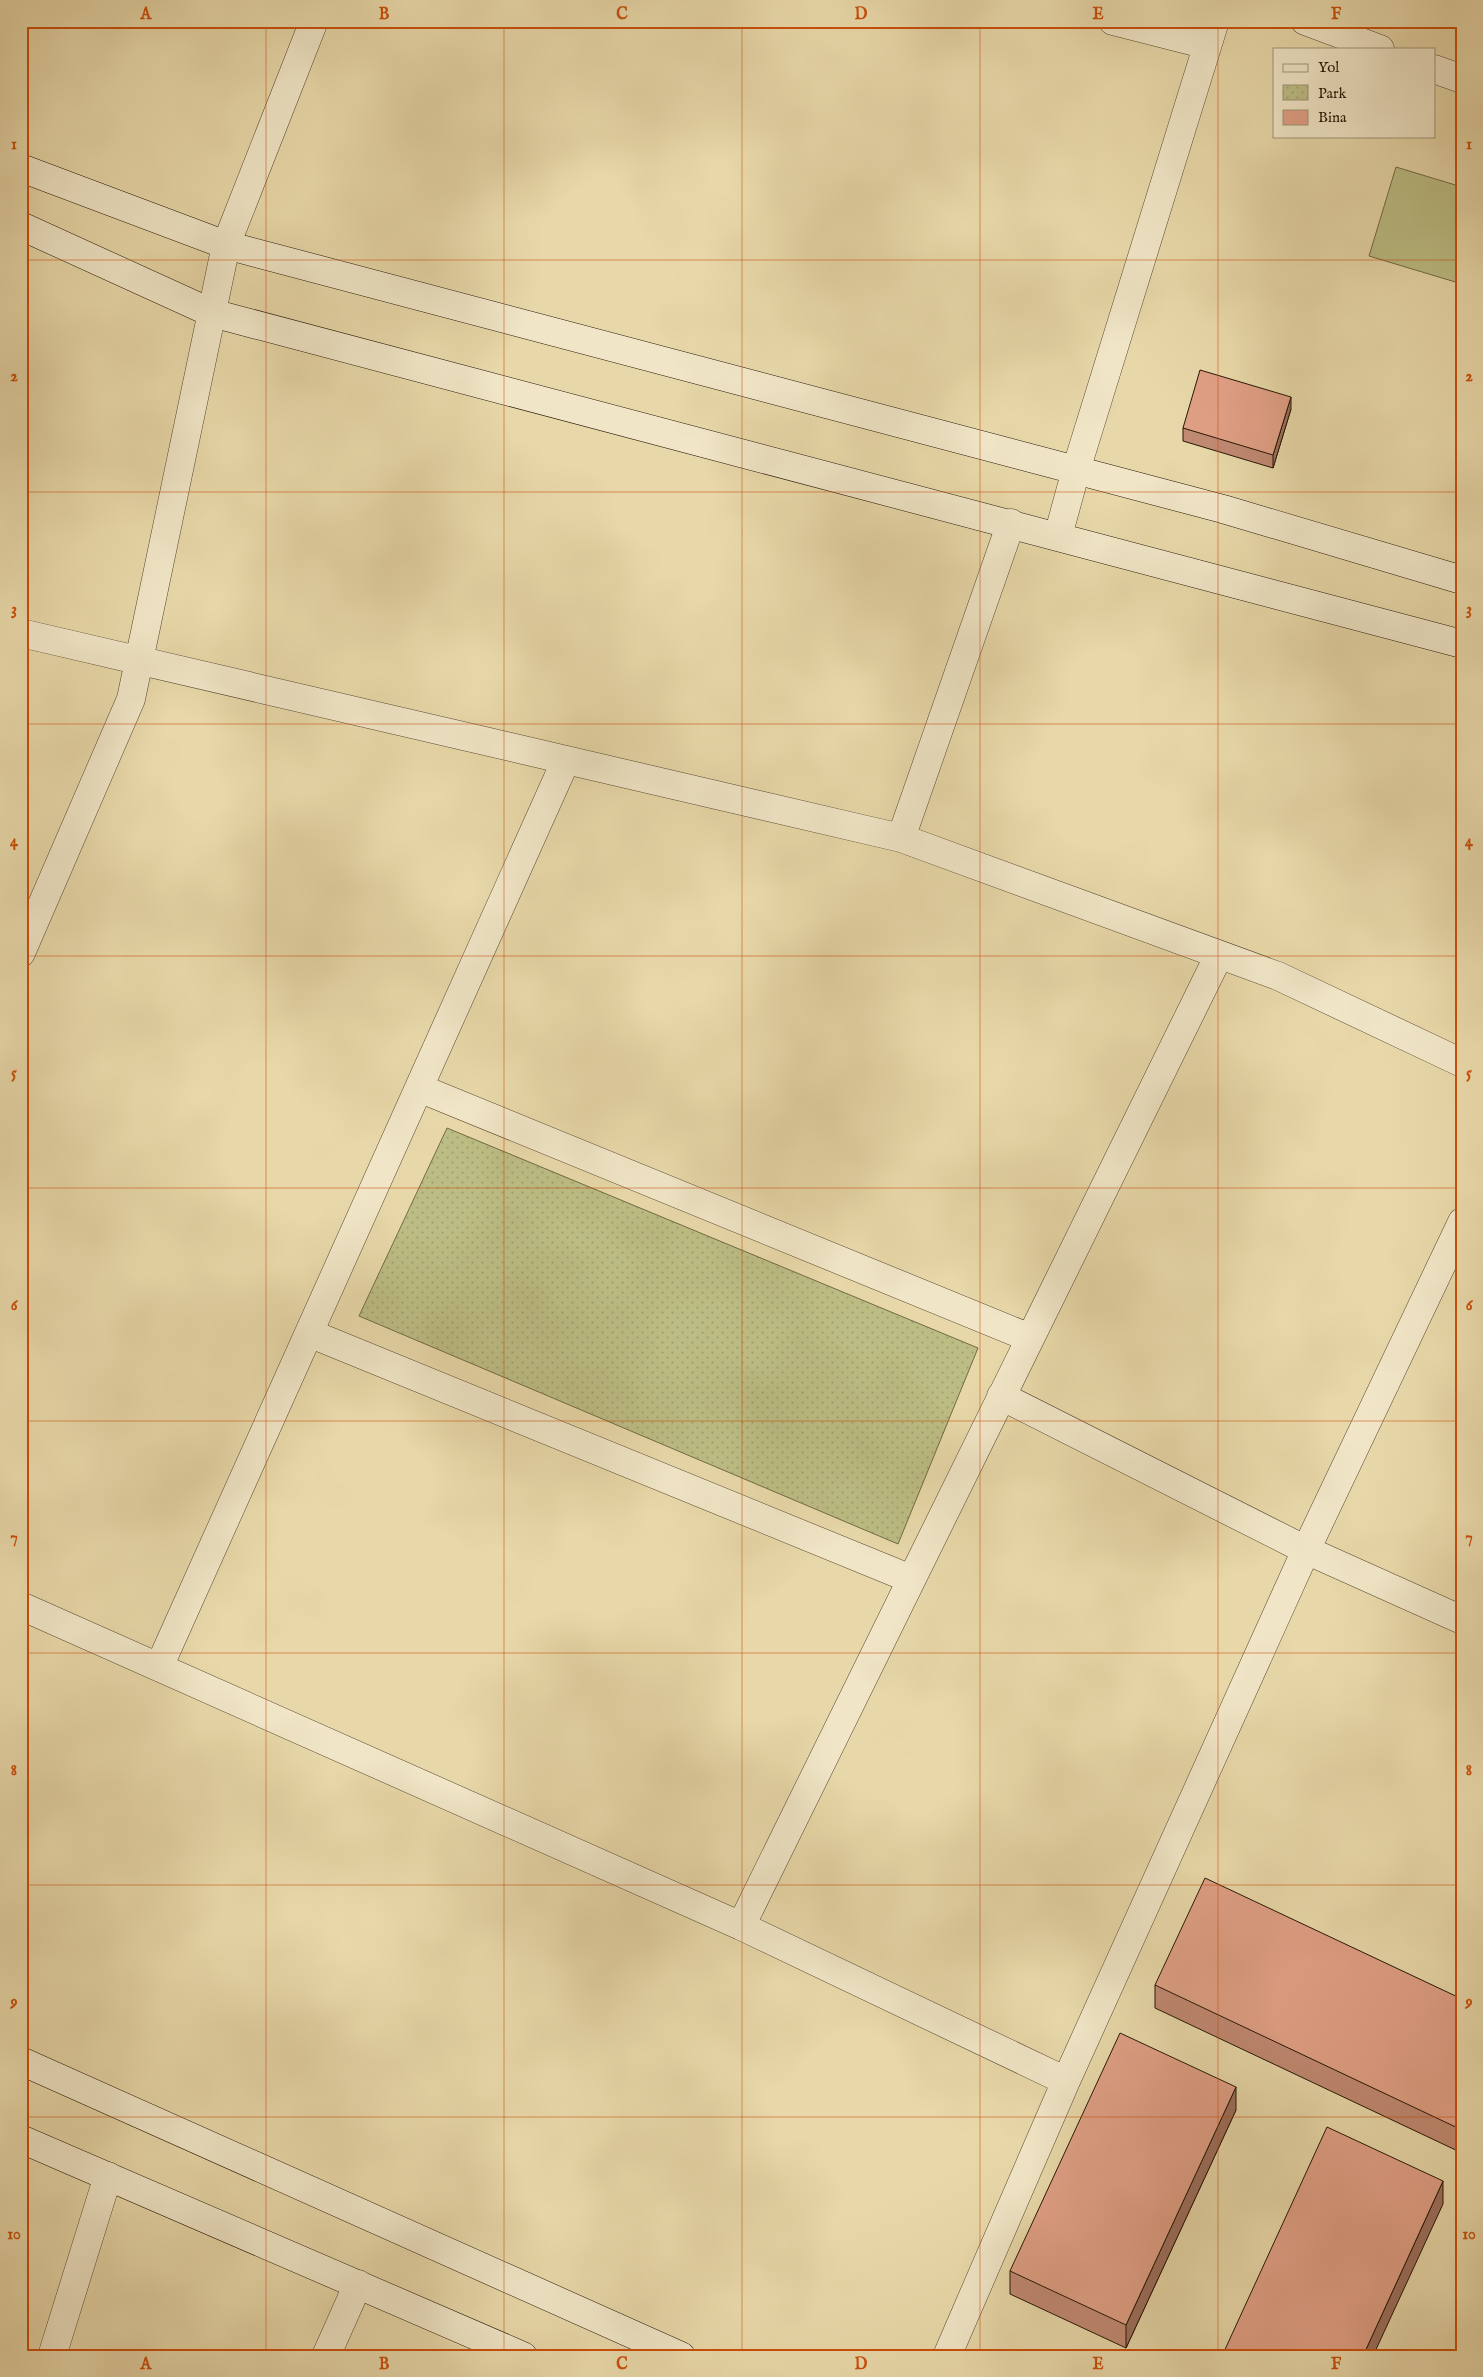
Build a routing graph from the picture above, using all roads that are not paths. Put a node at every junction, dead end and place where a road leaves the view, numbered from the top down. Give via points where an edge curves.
1 (314, 21) edge
2 (1113, 21) edge
3 (1305, 21) edge
4 (1211, 33) edge
5 (1377, 48) edge
6 (1436, 70) edge
7 (1462, 79) edge
8 (21, 168) edge
9 (21, 226) edge
10 (226, 246) junction
11 (212, 313) junction
12 (1076, 470) junction
13 (1011, 523) junction
14 (1058, 536) junction
15 (1462, 580) edge
16 (21, 633) edge
17 (1462, 644) edge
18 (139, 660) junction
19 (566, 760) junction
20 (901, 838) junction
21 (21, 953) edge
22 (1219, 955) junction
23 (1462, 1063) edge
24 (419, 1088) junction
25 (1462, 1222) edge
26 (309, 1333) junction
27 (1030, 1338) junction
28 (1001, 1396) junction
29 (1306, 1550) junction
30 (911, 1579) junction
31 (21, 1606) edge
32 (1462, 1620) edge
33 (159, 1667) junction
34 (741, 1926) junction
35 (21, 2061) edge
36 (1066, 2081) junction
37 (21, 2139) edge
38 (108, 2176) junction
39 (358, 2284) junction
40 (52, 2356) edge
41 (326, 2356) edge
42 (523, 2356) edge
43 (681, 2356) edge
44 (947, 2356) edge

1 - 10 street
2 - 4 street
3 - 5 street
4 - 12 street
6 - 7 street
8 - 10 street
9 - 11 street
10 - 11 street
10 - 12 street
11 - 13 street
11 - 18 street
12 - 14 street
12 - 15 street via 1223,509
13 - 14 street
13 - 20 street
14 - 17 street
16 - 18 street
18 - 19 street
18 - 21 street via 131,699
19 - 20 street
19 - 24 street
20 - 22 street
22 - 23 street via 1278,976
22 - 27 street
24 - 26 street
24 - 27 street
25 - 29 street
26 - 30 street
26 - 33 street
27 - 28 street
28 - 29 street
28 - 30 street
29 - 32 street
29 - 36 street
30 - 34 street
31 - 33 street
33 - 34 street
34 - 36 street
35 - 43 street
36 - 44 street
37 - 38 street
38 - 39 street
38 - 40 street
39 - 41 street
39 - 42 street

